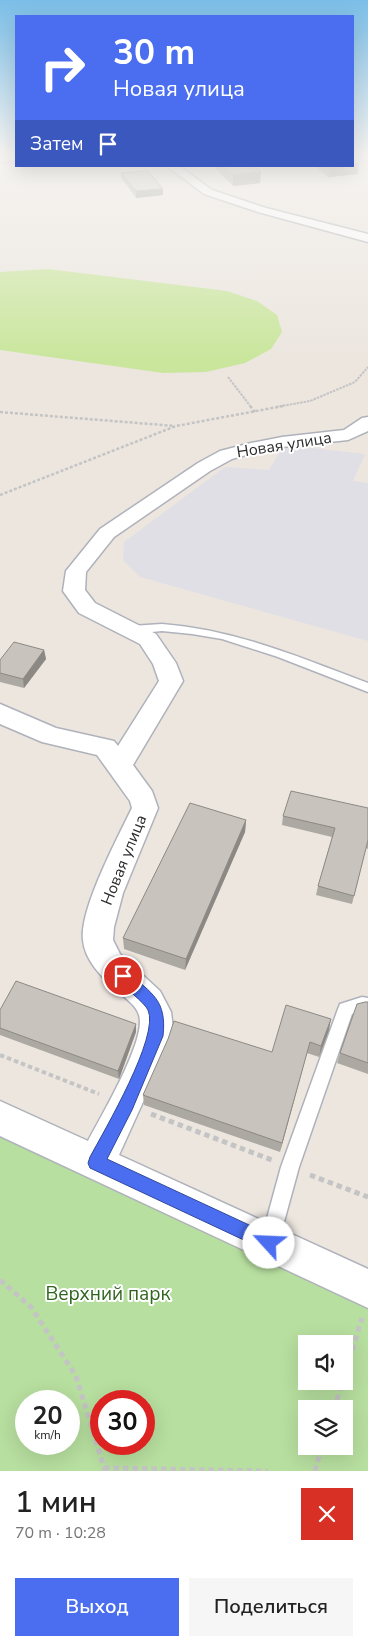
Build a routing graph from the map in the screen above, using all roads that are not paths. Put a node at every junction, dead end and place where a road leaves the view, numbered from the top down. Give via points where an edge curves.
1 (310, 223) edge
2 (368, 238) edge
3 (368, 422) edge
4 (131, 630) junction
5 (368, 688) edge
6 (0, 713) edge
7 (119, 766) junction
8 (368, 1005) edge
9 (0, 1118) edge
10 (96, 1163) junction
11 (269, 1243) junction
12 (366, 1300) edge

1 - 2 street
3 - 4 street, Новая улица via 348,435 282,442 226,455 107,533 76,571 74,591 86,608
4 - 5 lane via 171,627 230,637
4 - 7 street, Новая улица via 148,639 171,682
6 - 7 street via 51,736 105,748
7 - 10 street, Новая улица via 143,798 145,808 118,869 98,926 99,941 104,956 155,1006 157,1023 156,1036 127,1105
8 - 11 lane via 346,1009 290,1167
9 - 10 street
10 - 11 street
11 - 12 street

